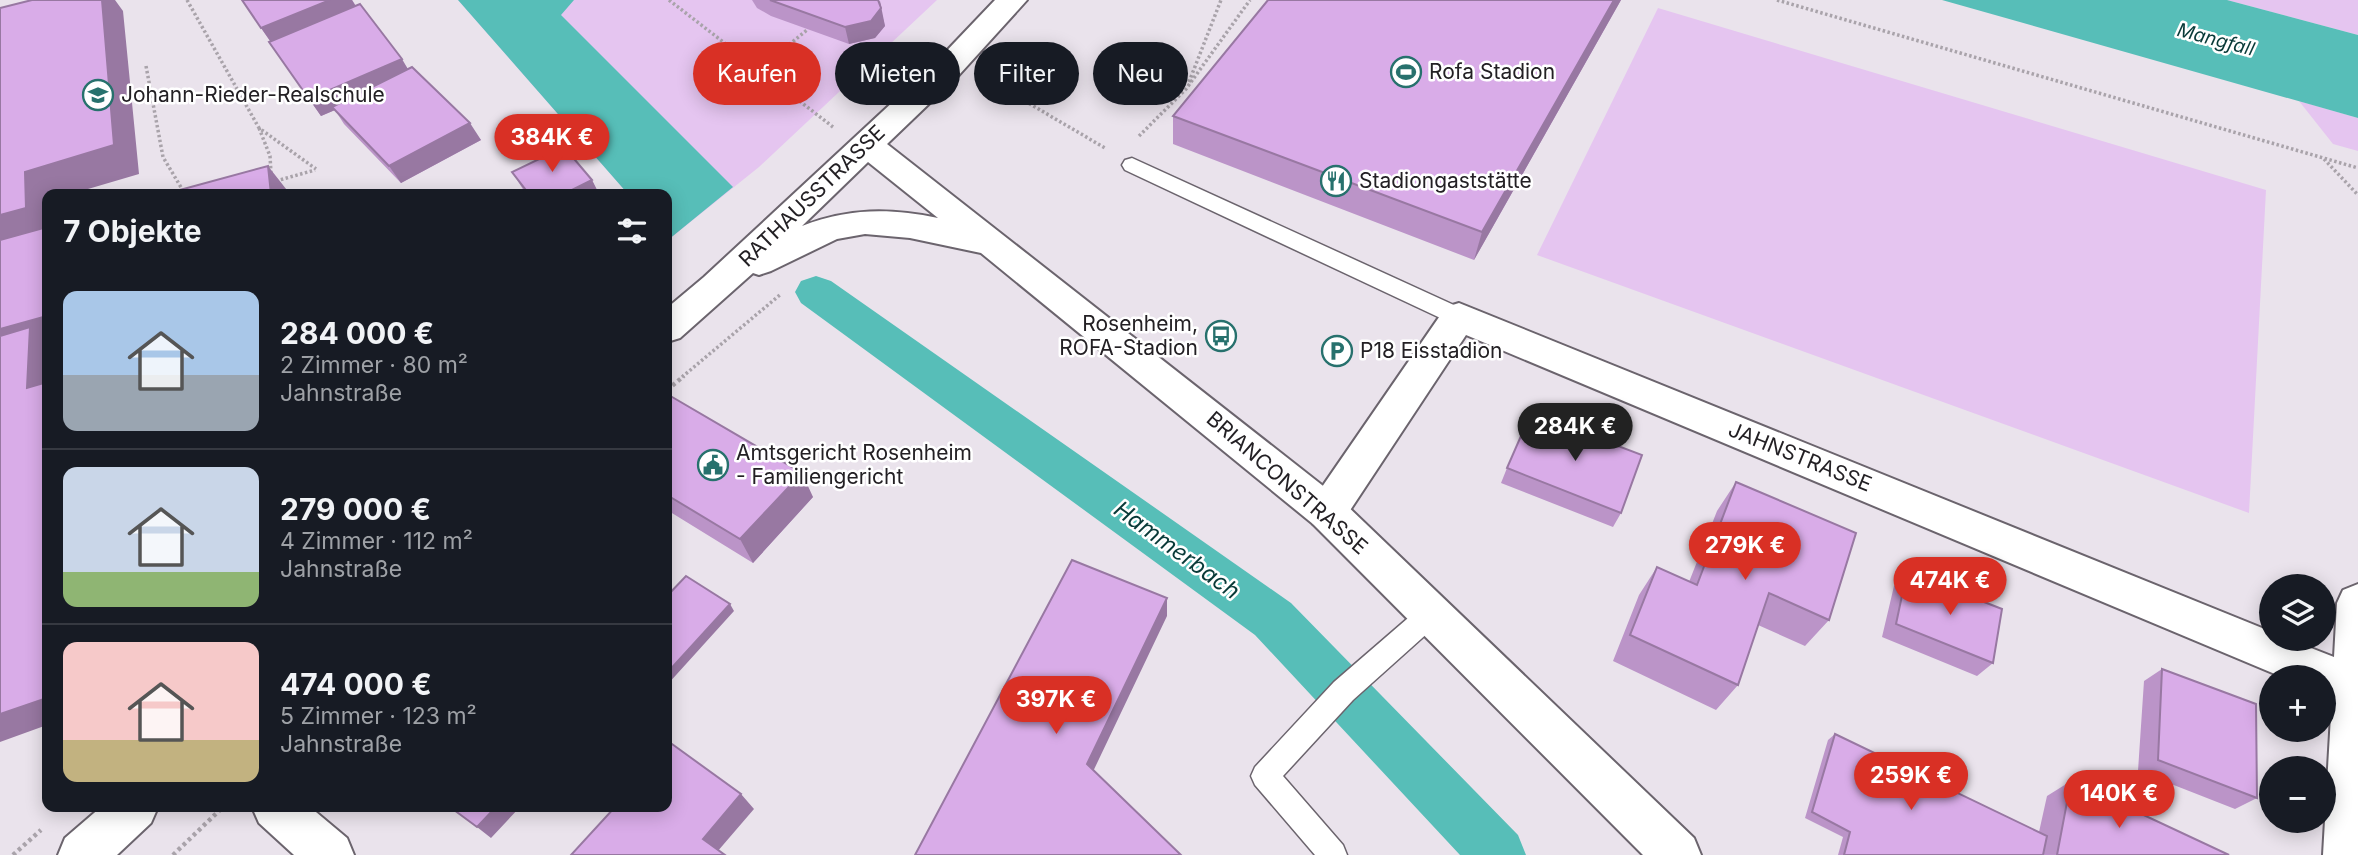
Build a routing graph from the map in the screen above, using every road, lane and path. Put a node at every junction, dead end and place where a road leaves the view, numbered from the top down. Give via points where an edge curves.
1 (187, 0) edge
2 (669, 0) edge
3 (1012, 0) edge
4 (1221, 0) edge
5 (1250, 0) edge
6 (1777, 0) edge
7 (807, 30) edge
8 (722, 42) edge
9 (792, 42) edge
10 (146, 66) dead end
11 (1188, 84) edge
12 (1188, 86) edge
13 (804, 105) edge
14 (1031, 105) edge
15 (1172, 105) edge
16 (833, 127) dead end
17 (259, 128) junction
18 (866, 145) junction
19 (2323, 158) junction
20 (1125, 161) junction
21 (2358, 168) edge
22 (267, 178) edge
23 (276, 181) dead end
24 (182, 189) edge
25 (2358, 195) edge
26 (995, 244) junction
27 (717, 286) junction
28 (784, 292) dead end
29 (1459, 317) junction
30 (672, 324) edge
31 (672, 386) edge
32 (1327, 512) junction
33 (2358, 603) edge
34 (1431, 614) junction
35 (2356, 687) edge
36 (129, 812) edge
37 (218, 812) edge
38 (281, 812) edge
39 (82, 855) edge
40 (173, 855) edge
41 (330, 855) edge
42 (1333, 855) edge
43 (1677, 855) edge
44 (2347, 855) edge

1 - 17 path
2 - 8 path
3 - 18 main road, RATHAUSSTRASSE
4 - 11 path
5 - 12 path
6 - 19 path
7 - 9 path
10 - 24 path via 163,158
13 - 16 path
14 - 20 path
15 - 20 path
17 - 22 path via 270,156 272,172
17 - 23 path via 316,169
18 - 26 main road, BRIANCONSTRASSE
18 - 27 main road, RATHAUSSTRASSE
19 - 21 path
19 - 25 path
20 - 29 lane
26 - 27 main road via 904,224 862,222 789,245
26 - 32 main road, BRIANCONSTRASSE
27 - 30 main road, RATHAUSSTRASSE
28 - 31 path
29 - 32 main road
29 - 35 main road, JAHNSTRASSE
32 - 34 main road, BRIANCONSTRASSE
33 - 35 main road
34 - 42 lane via 1381,653 1265,776
34 - 43 main road, BRIANCONSTRASSE
35 - 44 main road
36 - 39 main road
37 - 40 path
38 - 41 main road

